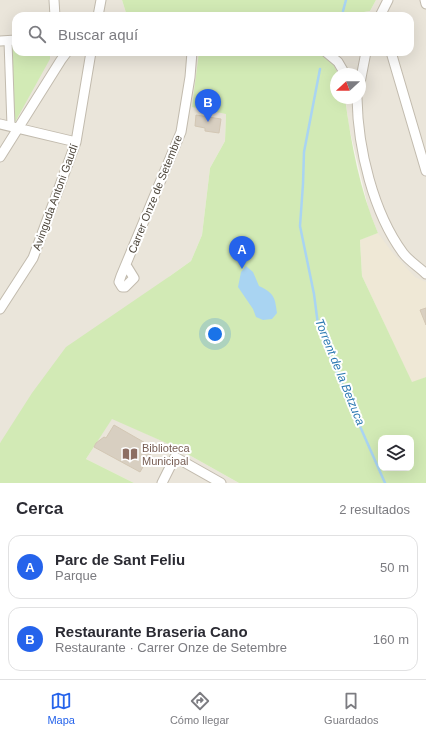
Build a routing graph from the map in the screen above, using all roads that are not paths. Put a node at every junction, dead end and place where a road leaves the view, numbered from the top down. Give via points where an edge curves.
1 (54, 0) edge
2 (101, 0) edge
3 (425, 0) edge
4 (426, 4) edge
5 (55, 12) edge
6 (98, 12) edge
7 (8, 40) edge
8 (57, 56) edge
9 (64, 56) edge
10 (90, 56) edge
11 (192, 56) edge
12 (331, 56) edge
13 (365, 56) edge
14 (392, 56) edge
15 (58, 64) junction
16 (342, 68) edge
17 (363, 68) edge
18 (357, 104) edge
19 (0, 124) edge
20 (15, 127) junction
21 (76, 142) junction
22 (0, 157) edge
23 (426, 170) edge
24 (126, 265) dead end
25 (426, 274) edge
26 (0, 309) edge
27 (162, 483) edge
28 (221, 483) edge

1 - 5 street
2 - 6 street
3 - 4 street
7 - 20 street
8 - 15 street
9 - 15 street
10 - 21 street, Avinguda Antoni Gaudí
11 - 24 street, Carrer Onze de Setembre via 181,132
12 - 16 street
13 - 17 street
14 - 23 street
15 - 20 street
18 - 25 street via 362,149 373,192 389,230 404,254
19 - 20 street
20 - 21 street
20 - 22 street
21 - 26 street, Avinguda Antoni Gaudí via 33,258
27 - 28 street via 175,457

